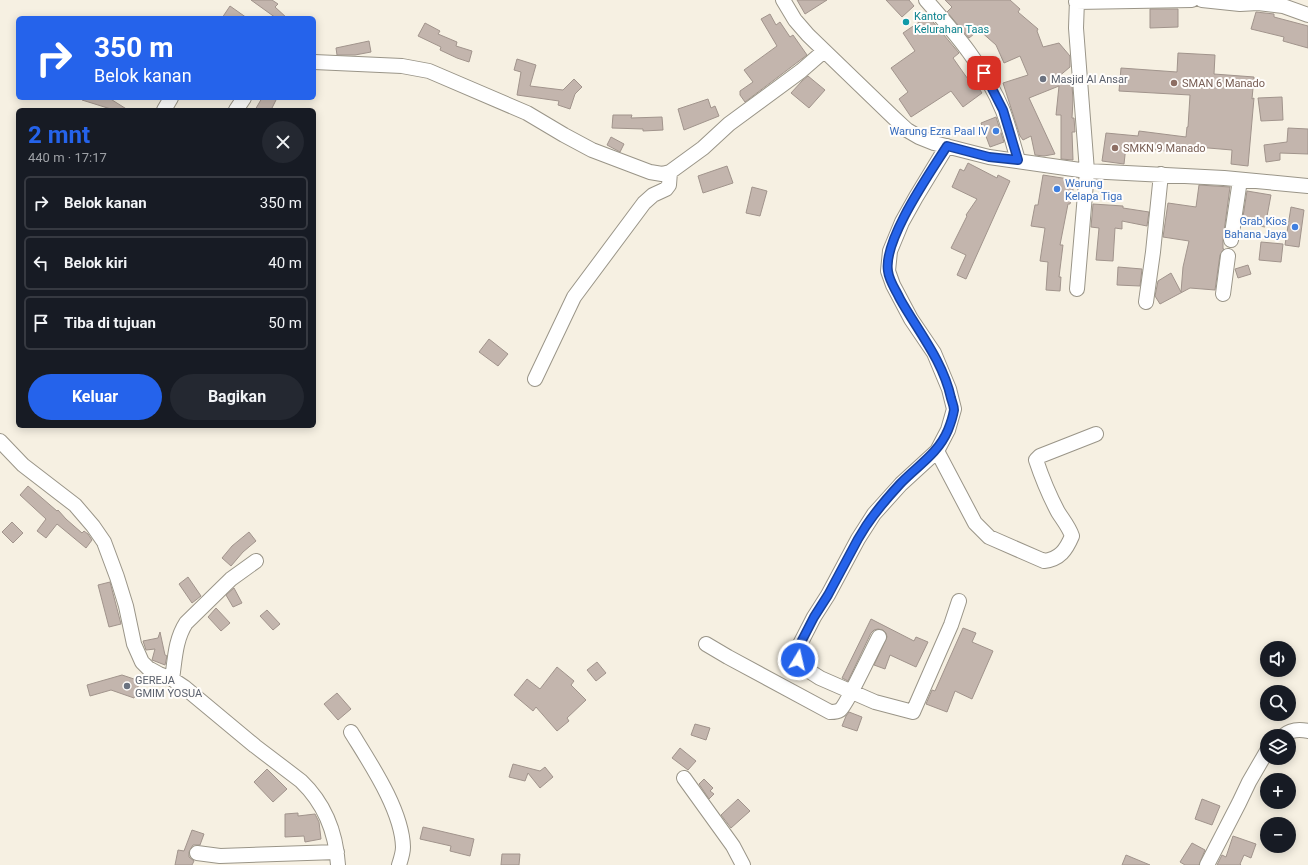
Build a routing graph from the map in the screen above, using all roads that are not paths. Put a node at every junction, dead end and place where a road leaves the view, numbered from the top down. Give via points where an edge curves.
1 (783, 0) edge
2 (926, 0) edge
3 (1192, 0) edge
4 (1202, 0) edge
5 (1077, 1) edge
6 (1308, 15) edge
7 (824, 51) junction
8 (316, 62) edge
9 (947, 146) junction
10 (1018, 160) junction
11 (1087, 171) junction
12 (670, 172) junction
13 (1161, 174) junction
14 (1240, 180) junction
15 (1308, 186) edge
16 (1231, 240) dead end
17 (1228, 256) dead end
18 (1077, 289) dead end
19 (1223, 294) dead end
20 (1146, 302) dead end
21 (535, 379) dead end
22 (1096, 434) dead end
23 (0, 441) edge
24 (937, 450) junction
25 (256, 561) dead end
26 (959, 601) dead end
27 (879, 637) dead end
28 (706, 644) dead end
29 (172, 680) junction
30 (851, 692) junction
31 (1296, 731) edge
32 (1308, 731) edge
33 (351, 732) dead end
34 (1260, 763) edge
35 (684, 778) dead end
36 (197, 853) dead end
37 (338, 859) edge
38 (399, 865) edge
39 (743, 865) edge
40 (1207, 865) edge

1 - 7 street via 795,20
2 - 10 street via 984,73 1003,110
3 - 5 street
4 - 6 street via 1283,6
5 - 11 street via 1076,28
7 - 9 street via 907,130 934,144
7 - 12 street
8 - 12 street via 402,66 429,71 527,113 592,150 650,172
9 - 10 street via 989,157
9 - 24 street via 902,222 890,251 888,271 911,319 934,353 949,389 954,409 948,430
10 - 11 street
11 - 13 street
11 - 18 street
12 - 21 street via 669,185 666,189 644,203 574,297
13 - 14 street
13 - 20 street
14 - 15 street
14 - 16 street
17 - 19 street
22 - 24 street via 1040,456 1036,460 1045,486 1072,536 1067,547 1058,556 1053,560 1044,561 989,537 975,523
23 - 29 street via 23,465 75,505 93,526 104,542 117,577 134,644 142,662 148,668
24 - 30 street via 874,514 796,652 798,660 806,669
25 - 29 street via 231,579 186,623 178,639
26 - 30 street via 913,712 875,702
27 - 30 street
28 - 30 street via 830,712 839,710 846,704
29 - 37 street via 309,788 332,828
31 - 32 street
33 - 38 street via 394,810 403,849
34 - 40 street
35 - 39 street via 733,846
36 - 37 street via 220,856

